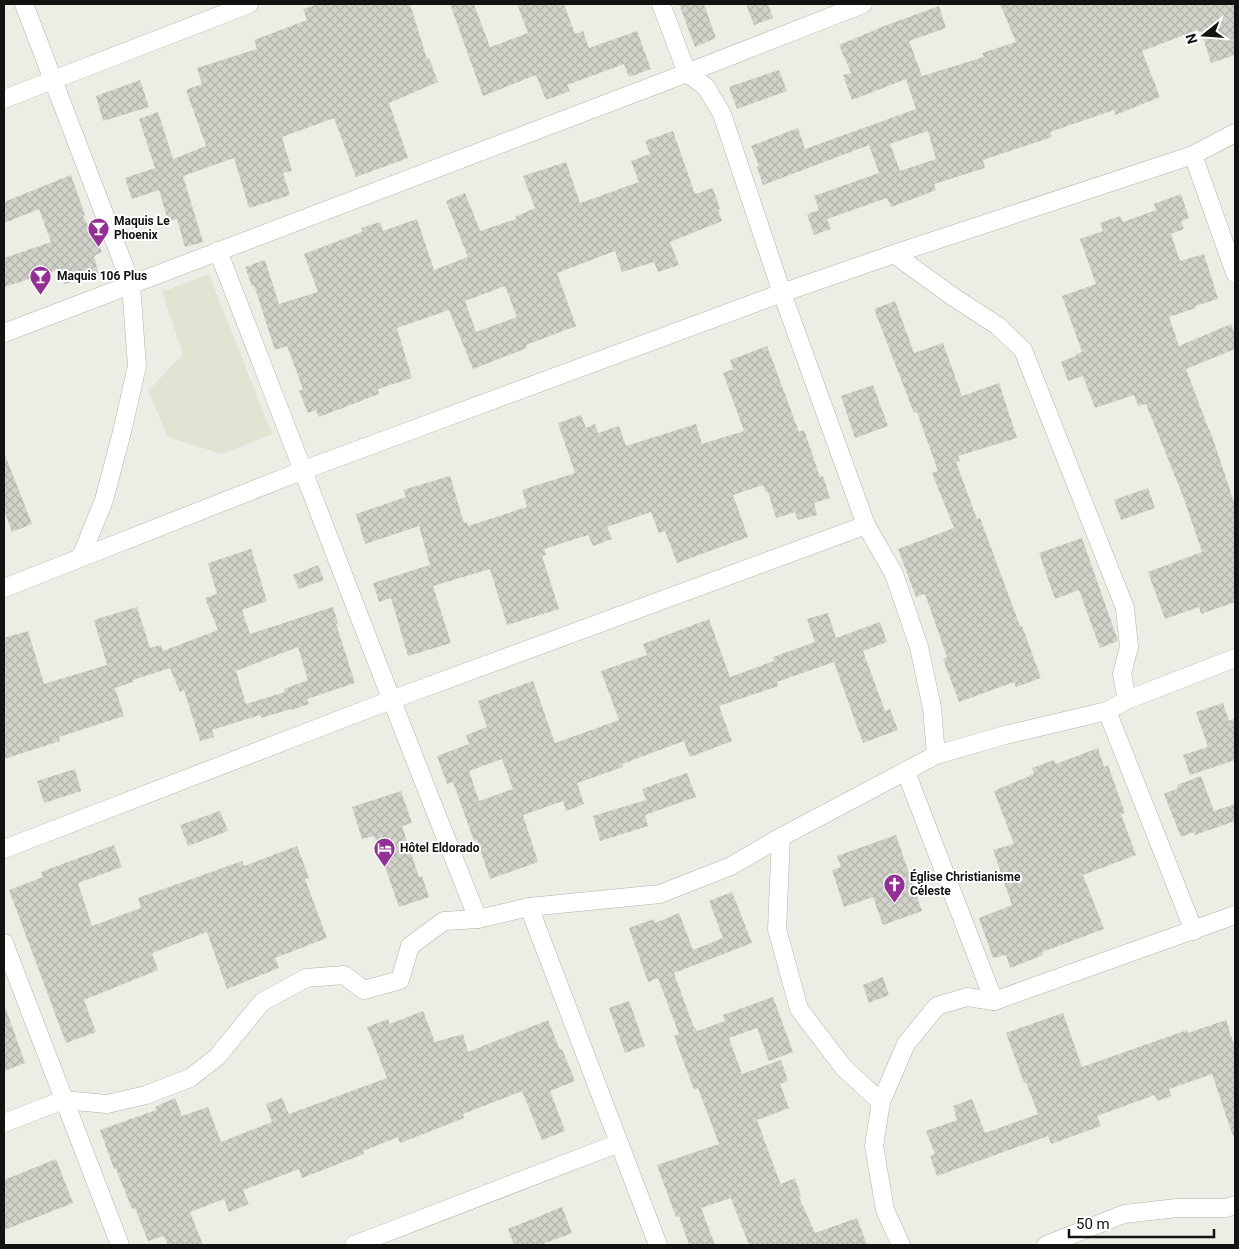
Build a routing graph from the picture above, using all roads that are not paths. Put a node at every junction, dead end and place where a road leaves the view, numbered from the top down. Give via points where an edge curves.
1 (24, 4) edge
2 (249, 4) edge
3 (661, 4) edge
4 (863, 4) edge
5 (228, 8) edge
6 (687, 73) junction
7 (53, 80) junction
8 (4, 99) edge
9 (1235, 133) edge
10 (1193, 155) junction
11 (218, 251) junction
12 (894, 254) junction
13 (1235, 273) edge
14 (131, 284) junction
15 (782, 293) junction
16 (4, 333) edge
17 (304, 470) junction
18 (866, 525) junction
19 (81, 557) junction
20 (4, 588) edge
21 (1235, 658) edge
22 (391, 700) junction
23 (1127, 700) junction
24 (1107, 711) junction
25 (936, 755) junction
26 (906, 772) junction
27 (781, 837) junction
28 (4, 849) edge
29 (529, 908) junction
30 (1235, 915) edge
31 (478, 919) junction
32 (1194, 931) junction
33 (4, 943) edge
34 (994, 1000) junction
35 (63, 1100) junction
36 (881, 1102) junction
37 (4, 1123) edge
38 (620, 1143) junction
39 (1235, 1205) edge
40 (120, 1245) edge
41 (354, 1245) edge
42 (658, 1245) edge
43 (901, 1245) edge
44 (1046, 1245) edge

1 - 7 street
2 - 5 street
3 - 6 street
4 - 6 street
5 - 7 street
6 - 11 street
6 - 15 street via 706,87 722,114
7 - 8 street
7 - 14 street
9 - 10 street
10 - 12 street
10 - 13 street
11 - 14 street
11 - 17 street
12 - 15 street
12 - 23 street via 998,326 1023,350 1125,608 1129,647 1122,674
14 - 16 street
14 - 19 street via 137,366 104,500
15 - 17 street
15 - 18 street
17 - 19 street
17 - 22 street
18 - 22 street
18 - 25 street via 894,574 919,647 932,708
19 - 20 street
21 - 23 street
22 - 28 street
22 - 31 street
23 - 24 street
24 - 25 street
24 - 32 street
25 - 26 street
26 - 27 street
26 - 34 street
27 - 29 street via 731,866 660,894
27 - 36 street via 777,930 800,1009 844,1068
29 - 31 street
29 - 38 street
30 - 32 street
31 - 35 street via 444,921 410,946 400,980 364,990 344,975 306,978 262,1002 217,1057 190,1078 146,1095 107,1104
32 - 34 street
33 - 35 street
34 - 36 street via 967,996 937,1006 906,1044
35 - 37 street
35 - 40 street
36 - 43 street via 874,1146 885,1210
38 - 41 street
38 - 42 street
39 - 44 street via 1124,1214

